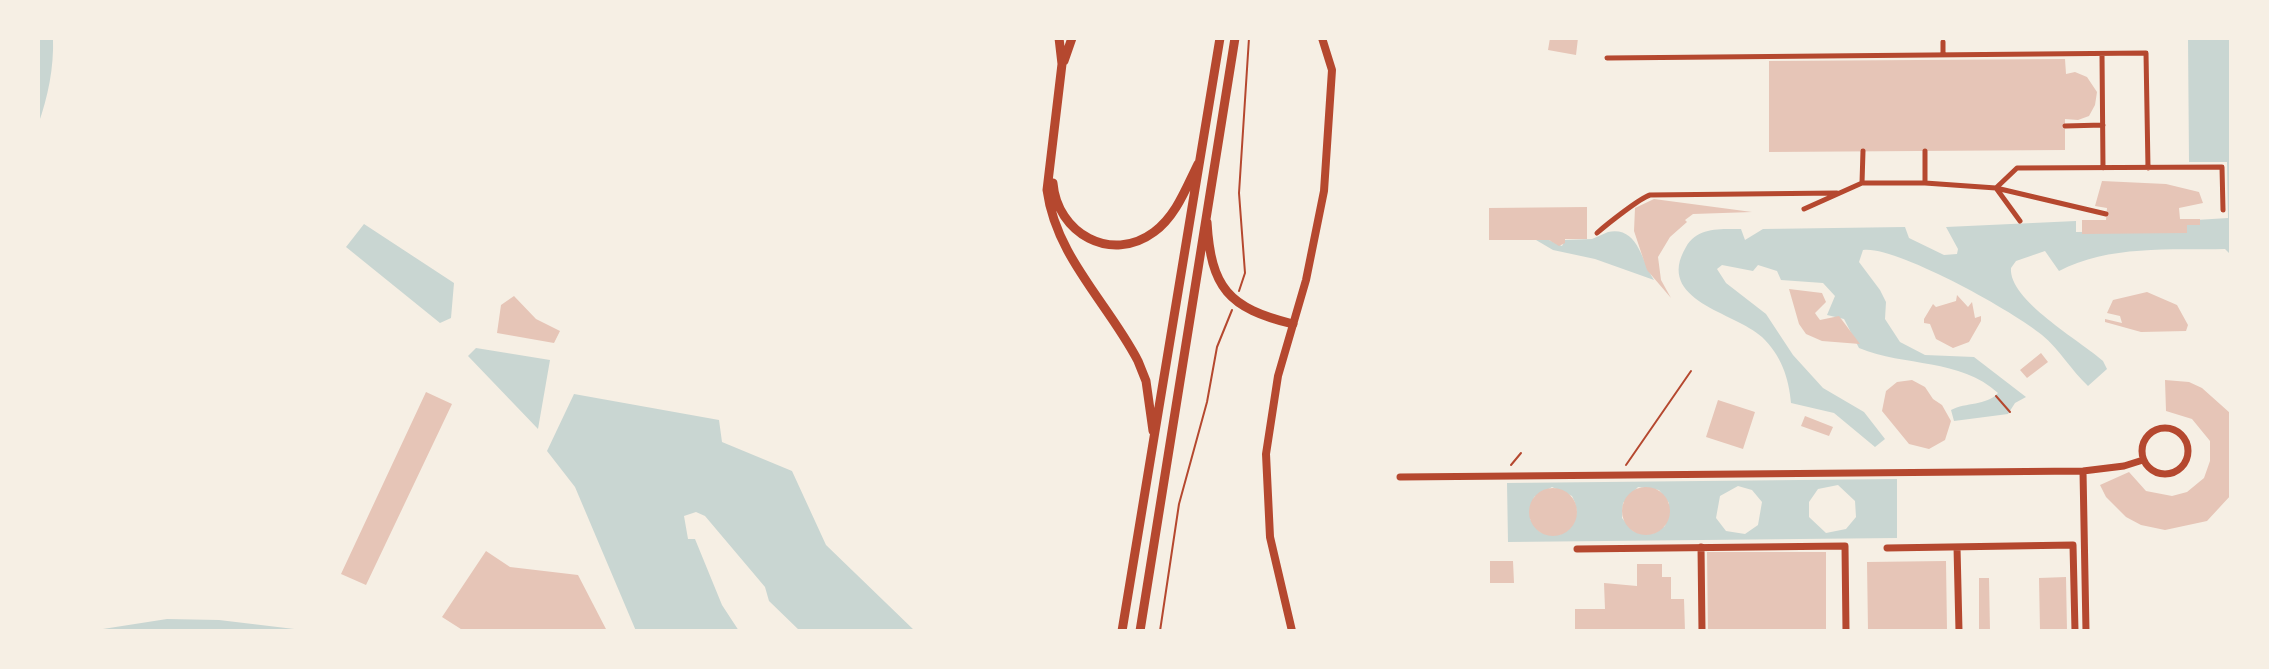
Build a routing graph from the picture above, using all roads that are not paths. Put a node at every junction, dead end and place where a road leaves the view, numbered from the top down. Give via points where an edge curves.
1 (1059, 38) edge
2 (1072, 38) edge
3 (1220, 38) edge
4 (1235, 38) edge
5 (1322, 38) edge
6 (1943, 42) dead end
7 (1943, 54) junction
8 (2102, 54) junction
9 (1607, 58) dead end
10 (1062, 64) junction
11 (2103, 125) junction
12 (2065, 126) dead end
13 (1863, 151) dead end
14 (1925, 151) dead end
15 (1202, 156) junction
16 (1051, 160) junction
17 (2103, 168) junction
18 (2148, 168) junction
19 (1862, 183) junction
20 (1925, 183) junction
21 (1996, 188) junction
22 (1838, 193) junction
23 (1206, 202) junction
24 (1804, 209) dead end
25 (2223, 210) dead end
26 (2106, 214) dead end
27 (2020, 221) dead end
28 (1597, 233) dead end
29 (1293, 324) junction
30 (1154, 442) junction
31 (2143, 460) junction
32 (2083, 471) junction
33 (1400, 477) dead end
34 (1701, 547) junction
35 (1957, 547) junction
36 (1887, 548) dead end
37 (1577, 549) dead end
38 (1143, 613) junction
39 (1122, 631) edge
40 (1140, 631) edge
41 (1151, 631) edge
42 (1292, 631) edge
43 (1702, 631) edge
44 (1846, 631) edge
45 (1959, 631) edge
46 (2075, 631) edge
47 (2086, 631) edge

1 - 10 main road
2 - 10 main road
3 - 15 main road
4 - 23 main road
5 - 29 street via 1332,70 1327,165 1314,245
6 - 7 street
7 - 8 street
7 - 9 street
8 - 11 street
8 - 18 street via 2146,53
10 - 16 main road
11 - 12 street
11 - 17 street
13 - 19 street
14 - 20 street
15 - 16 main road via 1174,210 1145,237 1100,243 1077,233 1059,208
15 - 30 main road
16 - 30 main road via 1049,203 1063,245 1118,325 1146,381
17 - 18 street
17 - 21 street via 2017,168
18 - 25 street via 2222,167
19 - 20 street
19 - 22 street
20 - 21 street
21 - 26 street
21 - 27 street
22 - 24 street
22 - 28 street via 1650,195
23 - 29 main road via 1212,266 1226,292 1245,309
23 - 38 main road
29 - 42 street via 1278,376 1266,475 1270,537
30 - 39 main road
31 - 31 street via 2153,471 2175,472 2188,455 2185,440 2174,430 2159,429 2146,437
31 - 32 street
32 - 33 street
32 - 47 street
34 - 37 street
34 - 43 street
34 - 44 street via 1845,546
35 - 36 street
35 - 45 street
35 - 46 street via 2073,545
38 - 40 main road
38 - 41 main road

